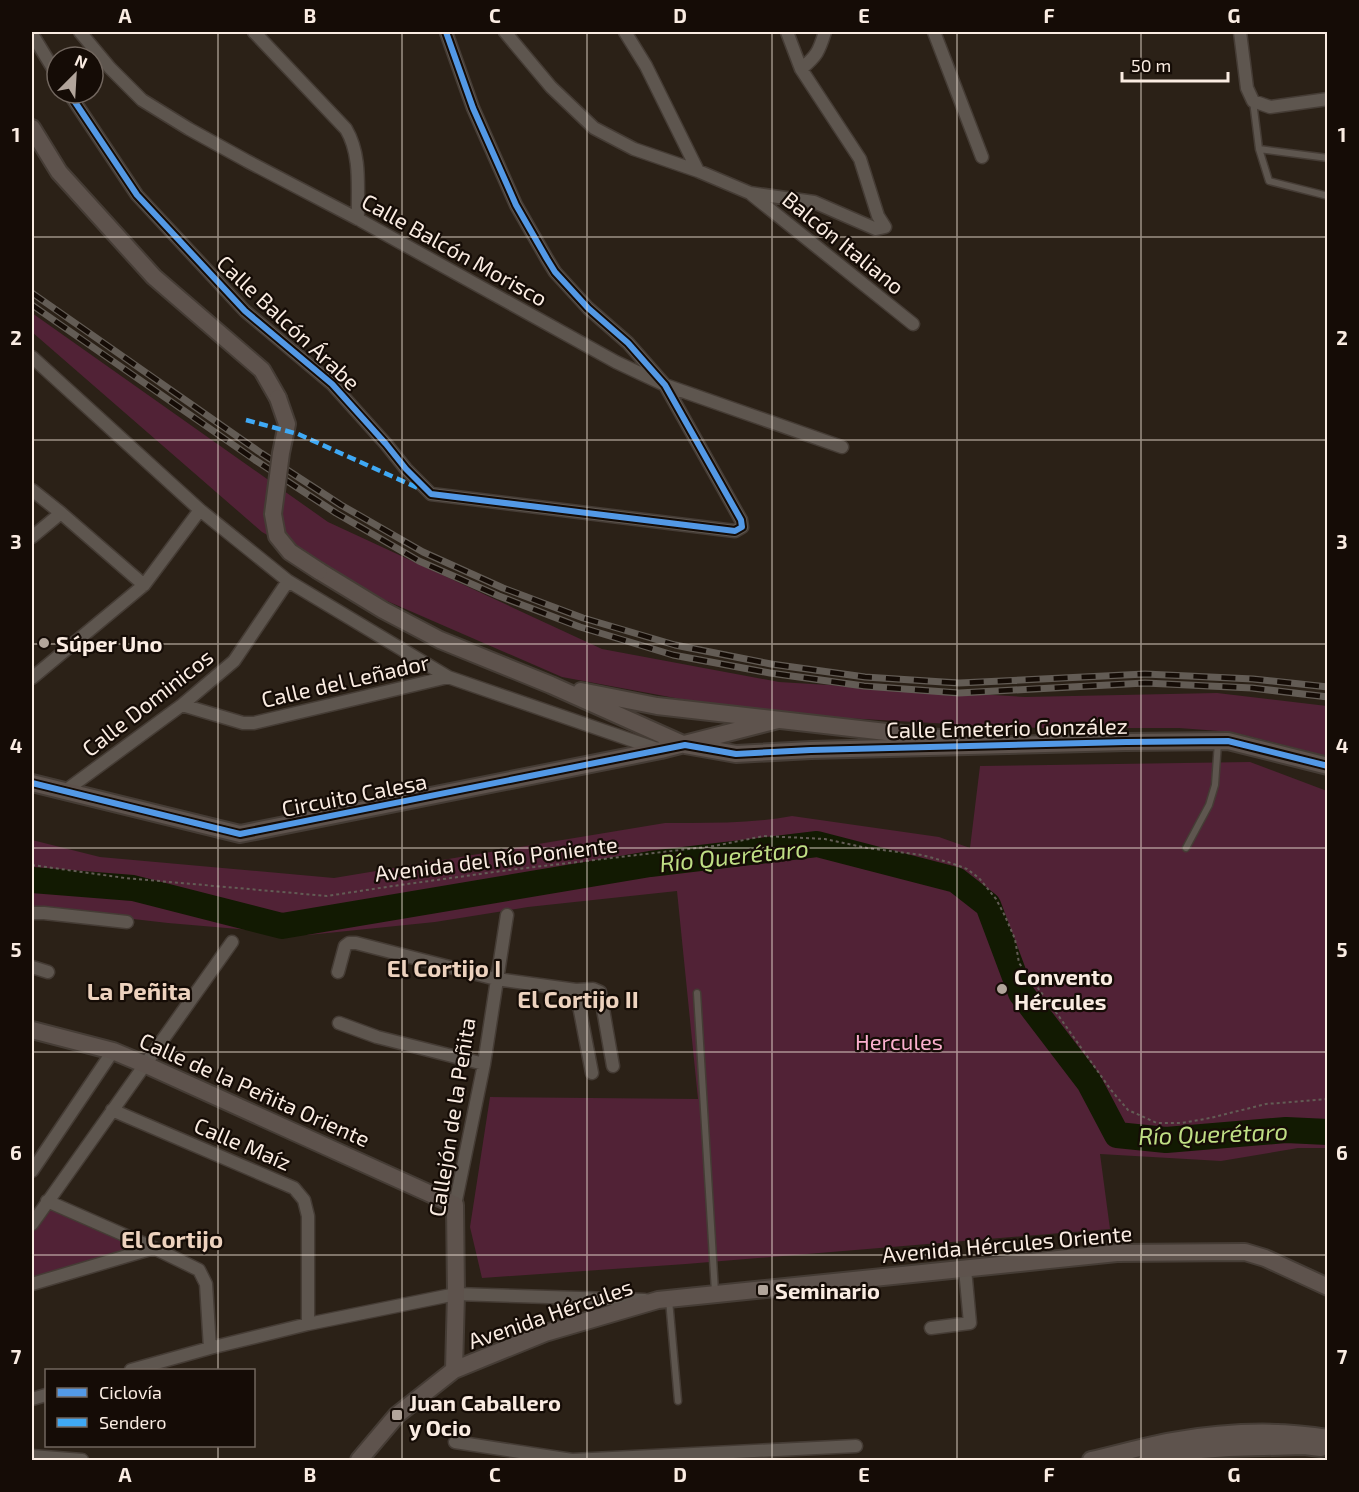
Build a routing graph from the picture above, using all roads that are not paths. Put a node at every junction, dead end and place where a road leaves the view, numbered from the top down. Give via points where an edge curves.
1 (80, 32) edge
2 (254, 32) edge
3 (446, 32) edge
4 (505, 32) edge
5 (625, 32) edge
6 (787, 32) edge
7 (825, 32) edge
8 (934, 32) edge
9 (1240, 32) edge
10 (32, 34) edge
11 (45, 55) edge
12 (801, 69) junction
13 (1328, 99) edge
14 (1253, 101) junction
15 (77, 105) edge
16 (32, 128) edge
17 (1259, 149) junction
18 (982, 157) dead end
19 (1328, 158) edge
20 (698, 171) junction
21 (750, 193) junction
22 (1328, 196) edge
23 (358, 219) junction
24 (913, 324) dead end
25 (32, 357) edge
26 (665, 385) junction
27 (842, 447) dead end
28 (32, 490) edge
29 (200, 510) junction
30 (61, 513) junction
31 (32, 537) edge
32 (288, 581) junction
33 (144, 585) junction
34 (448, 677) junction
35 (32, 678) edge
36 (551, 685) junction
37 (182, 705) junction
38 (778, 720) junction
39 (813, 724) junction
40 (1218, 741) junction
41 (684, 745) junction
42 (1003, 745) junction
43 (661, 750) junction
44 (811, 750) junction
45 (1328, 766) edge
46 (32, 783) edge
47 (65, 791) junction
48 (1186, 848) dead end
49 (32, 913) edge
50 (507, 915) dead end
51 (128, 922) dead end
52 (232, 942) dead end
53 (32, 967) edge
54 (48, 972) dead end
55 (338, 972) dead end
56 (496, 980) junction
57 (576, 990) junction
58 (697, 993) dead end
59 (339, 1023) dead end
60 (32, 1030) edge
61 (113, 1051) junction
62 (144, 1064) junction
63 (483, 1064) junction
64 (613, 1066) dead end
65 (592, 1073) dead end
66 (112, 1110) junction
67 (32, 1171) edge
68 (47, 1201) junction
69 (455, 1204) junction
70 (32, 1224) edge
71 (154, 1248) junction
72 (965, 1269) junction
73 (32, 1284) edge
74 (1328, 1287) edge
75 (456, 1294) junction
76 (715, 1295) junction
77 (670, 1299) junction
78 (308, 1324) junction
79 (932, 1328) dead end
80 (210, 1348) junction
81 (138, 1369) edge
82 (454, 1370) junction
83 (678, 1401) dead end
84 (1328, 1438) edge
85 (455, 1442) dead end
86 (856, 1446) dead end
87 (1328, 1450) edge
88 (32, 1456) edge
89 (572, 1460) edge
90 (82, 1461) edge
91 (359, 1461) edge
92 (1091, 1461) edge
93 (1147, 1461) edge

1 - 23 street, Calle Balcón Morisco via 142,100
2 - 23 street via 346,129 356,155
3 - 26 street via 473,108 516,205 555,272
4 - 20 street via 551,87 594,128 634,149
5 - 20 street
6 - 12 street
7 - 12 street via 820,49
8 - 18 street
9 - 14 street via 1247,88
10 - 11 street
12 - 21 street via 860,159 885,227 876,229 814,202
13 - 14 street via 1270,107
14 - 17 lane
15 - 26 street, Calle Balcón Árabe via 137,195 245,311 332,384 431,494 735,531 742,527 741,520
16 - 36 street, Calle Emeterio González, bridge via 59,172 154,278 262,370 287,424 273,514 278,536 290,552 440,640
17 - 19 lane
17 - 22 lane via 1269,181
20 - 21 street
21 - 24 street, Balcón Italiano
23 - 26 street, Calle Balcón Morisco via 616,362
25 - 29 street
26 - 27 street, Calle Balcón Morisco
28 - 30 street
29 - 32 street
29 - 33 street
30 - 31 street
30 - 33 street
32 - 34 street
32 - 37 street, Calle Dominicos via 234,661
33 - 35 street
34 - 37 street, Calle del Leñador via 254,723
34 - 43 street
36 - 38 street, Calle Emeterio González via 657,706
36 - 41 street, Calle Emeterio González
37 - 47 street, Calle Dominicos
38 - 39 street, Calle Emeterio González
38 - 41 street, Circuito Calesa
39 - 42 street, Calle Emeterio González
39 - 44 street via 819,739
40 - 42 street, Calle Emeterio González
40 - 45 street, Calle Emeterio González
40 - 48 lane via 1215,785
41 - 43 street, Circuito Calesa
41 - 44 street, Calle Emeterio González via 736,754
42 - 44 street, Calle Emeterio González
43 - 47 street, Circuito Calesa via 240,834
46 - 47 street, Circuito Calesa
49 - 51 street
50 - 56 street, Callejón de la Peñita
52 - 62 street
53 - 54 street
55 - 56 street via 345,946 356,943
56 - 57 street
56 - 63 street, Callejón de la Peñita
57 - 64 street via 600,992
57 - 65 street
58 - 76 lane
59 - 63 street via 377,1037
60 - 61 street, Calle de la Peñita Oriente
61 - 62 street, Calle de la Peñita Oriente
61 - 67 street
62 - 66 street
62 - 69 street, Calle de la Peñita Oriente
63 - 69 street, Callejón de la Peñita
66 - 68 street
66 - 78 street, Calle Maíz via 294,1188 308,1216
68 - 70 street
68 - 71 street
69 - 75 street, Callejón de la Peñita
71 - 73 street
71 - 80 street via 200,1270 206,1284
72 - 74 street, Avenida Hércules Oriente via 1117,1253 1245,1252
72 - 76 street, Avenida Hércules Oriente
72 - 79 street via 970,1323
75 - 77 street
75 - 78 street
75 - 82 street, Callejón de la Peñita
76 - 77 street, Avenida Hércules Oriente
77 - 82 street, Avenida Hércules via 545,1333
77 - 83 lane
78 - 80 street
80 - 81 street
82 - 91 street, Avenida Hércules via 397,1415
84 - 92 street via 1232,1433 1171,1441
85 - 89 street
86 - 89 street
87 - 93 street via 1304,1446 1229,1448
88 - 90 street

